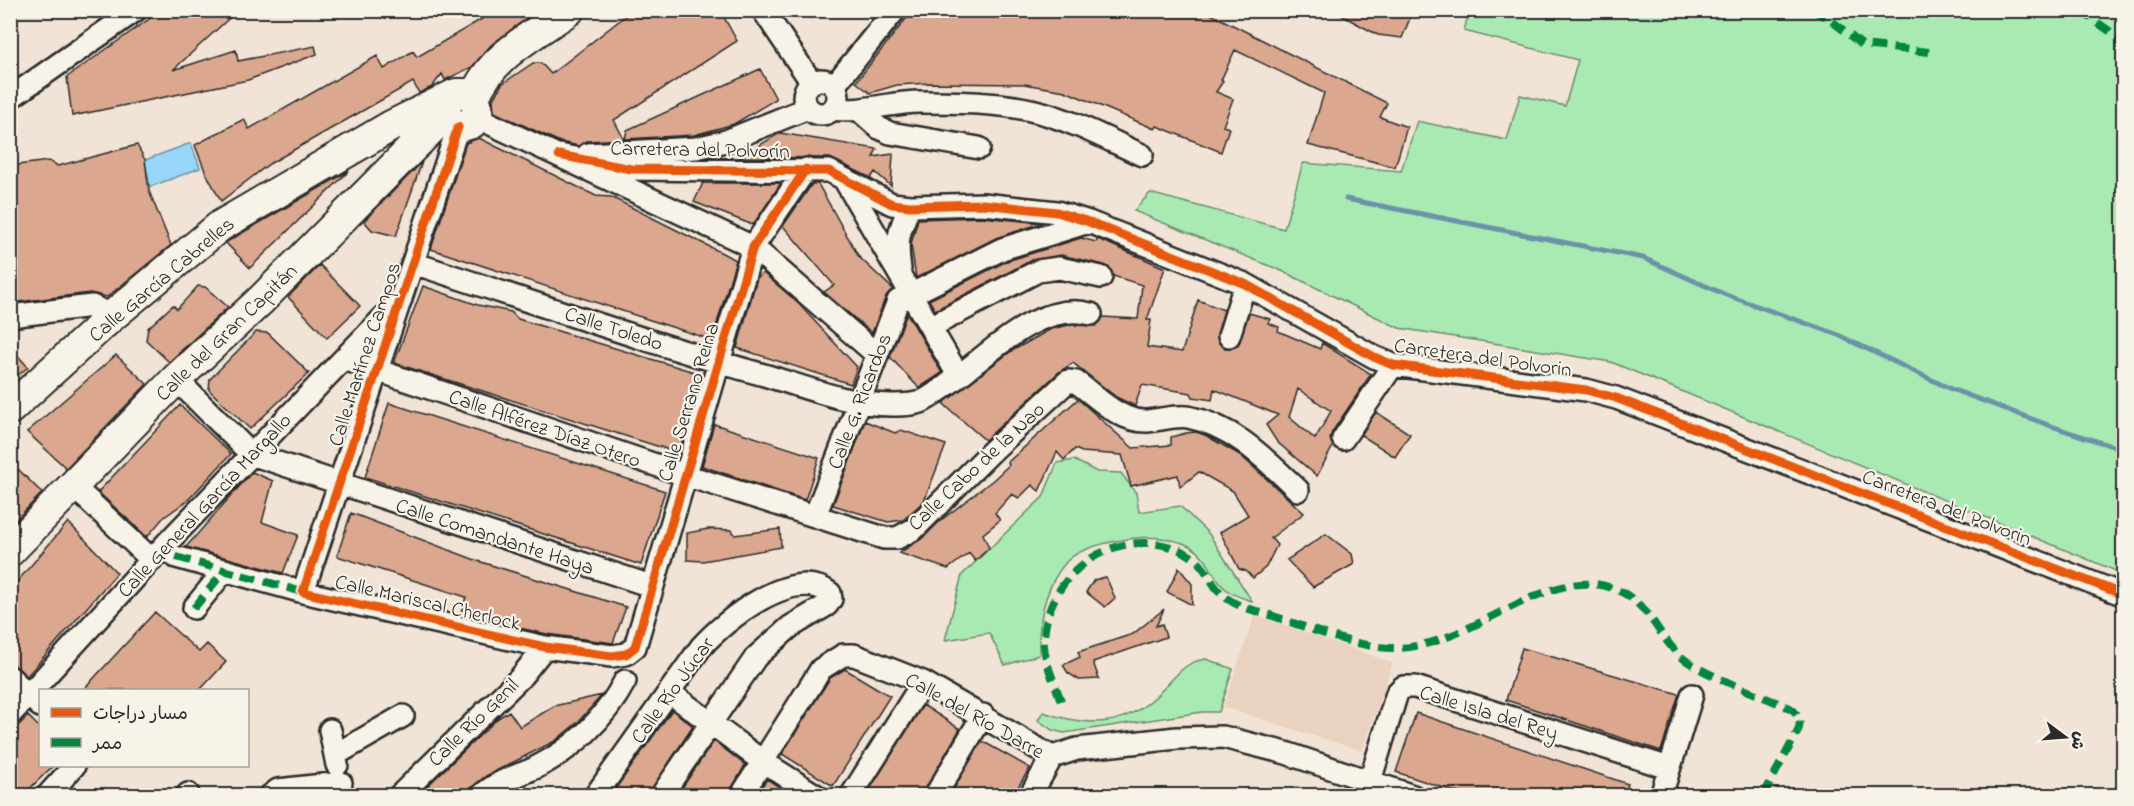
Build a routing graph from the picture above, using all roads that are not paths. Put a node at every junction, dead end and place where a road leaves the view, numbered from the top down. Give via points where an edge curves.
1 (136, 10) edge
2 (569, 10) edge
3 (763, 10) edge
4 (895, 10) edge
5 (812, 83) junction
6 (834, 86) junction
7 (10, 98) edge
8 (460, 108) junction
9 (808, 108) junction
10 (833, 109) junction
11 (860, 111) junction
12 (979, 148) dead end
13 (342, 154) junction
14 (559, 155) junction
15 (1142, 155) dead end
16 (806, 169) junction
17 (842, 176) junction
18 (372, 189) junction
19 (910, 206) junction
20 (1089, 222) junction
21 (753, 247) junction
22 (413, 263) junction
23 (1101, 277) dead end
24 (1245, 284) junction
25 (907, 286) junction
26 (401, 299) junction
27 (1091, 314) dead end
28 (10, 316) edge
29 (112, 316) junction
30 (930, 327) junction
31 (1229, 336) dead end
32 (876, 354) junction
33 (344, 359) junction
34 (718, 362) junction
35 (1393, 365) junction
36 (376, 372) junction
37 (958, 375) junction
38 (176, 378) junction
39 (858, 402) junction
40 (10, 409) edge
41 (1343, 438) dead end
42 (251, 454) junction
43 (685, 475) junction
44 (72, 485) junction
45 (339, 485) junction
46 (1298, 490) dead end
47 (815, 516) junction
48 (10, 551) edge
49 (176, 557) dead end
50 (152, 560) junction
51 (225, 570) junction
52 (651, 586) junction
53 (303, 592) junction
54 (2124, 595) edge
55 (194, 608) dead end
56 (545, 646) junction
57 (626, 654) joint
58 (10, 677) edge
59 (625, 681) dead end
60 (922, 682) junction
61 (44, 689) edge
62 (669, 692) junction
63 (1692, 695) dead end
64 (35, 700) edge
65 (10, 715) edge
66 (983, 715) junction
67 (403, 716) dead end
68 (709, 723) junction
69 (330, 730) dead end
70 (335, 754) junction
71 (1052, 757) junction
72 (762, 761) junction
73 (72, 767) edge
74 (1669, 768) junction
75 (1370, 781) junction
76 (342, 789) edge
77 (47, 795) edge
78 (270, 795) edge
79 (399, 795) edge
80 (481, 795) edge
81 (595, 795) edge
82 (661, 795) edge
83 (741, 795) edge
84 (817, 795) edge
85 (851, 795) edge
86 (935, 795) edge
87 (1030, 795) edge
88 (1413, 795) edge
89 (1661, 795) edge

1 - 7 street
2 - 8 main road, Calle García Cabrelles via 495,62 471,72
3 - 5 street
4 - 6 street
5 - 6 street via 821,80
5 - 9 street via 804,97
6 - 10 street via 838,100
8 - 13 main road, Calle García Cabrelles
8 - 14 street
8 - 18 main road, Calle del Gran Capitán
8 - 22 street, Calle Martínez Campos
9 - 10 street via 817,114
9 - 14 street via 726,141 696,148
10 - 11 street
11 - 12 street via 890,134
11 - 15 street via 914,102 1023,109 1074,124
13 - 18 main road via 360,162 371,179
13 - 29 main road, Calle García Cabrelles via 220,226
14 - 16 street, Carretera del Polvorín via 631,169
14 - 21 street
16 - 17 street, Carretera del Polvorin
16 - 21 street, Calle Serrano Reina
17 - 19 street, Carretera del Polvorin via 878,199
17 - 25 street
18 - 38 main road, Calle del Gran Capitán
19 - 20 street, Carretera del Polvorin via 1018,207 1057,212
19 - 25 street via 896,244
20 - 24 street, Carretera del Polvorin
20 - 25 street, Calle G. Ricardos via 1002,249
21 - 32 street
21 - 34 street, Calle Serrano Reina
22 - 26 street, Calle Martínez Campos
22 - 34 street, Calle Toledo
23 - 30 street via 1059,268 1038,272
24 - 31 street
24 - 35 street, Carretera del Polvorin
25 - 30 street
25 - 32 street, Calle G. Ricardos via 894,307
26 - 33 street, Calle General García Margallo
26 - 36 street, Calle Martínez Campos
27 - 37 street via 1077,310 1043,319
28 - 29 street via 92,306
29 - 40 main road, Calle García Cabrelles
30 - 37 street
32 - 39 street, Calle G. Ricardos
33 - 36 street, Calle Alférez Díaz Otero
33 - 42 street, Calle General García Margallo
34 - 39 street, Calle Toledo
34 - 43 street, Calle Serrano Reina
35 - 41 street
35 - 54 street, Carretera del Polvorin via 1586,390 1616,398
36 - 43 street, Calle Alférez Díaz Otero
36 - 45 street, Calle Martínez Campos
37 - 39 street, Calle Toledo via 922,402
38 - 42 street
38 - 44 main road, Calle del Gran Capitán
39 - 47 street, Calle G. Ricardos
42 - 45 street, Calle Comandante Haya
42 - 50 street, Calle General García Margallo
43 - 47 street, Calle Alférez Díaz Otero
43 - 52 street, Calle Serrano Reina
44 - 48 main road, Calle del Gran Capitán
44 - 50 street
45 - 52 street, Calle Comandante Haya
45 - 53 street, Calle Martínez Campos
46 - 47 street, Calle Cabo de la Nao via 1251,446 1223,429 1186,416 1133,421 1076,382 1068,381 914,529 897,538 884,538
49 - 51 street, Calle Mariscal Cherlock
50 - 61 street, Calle General García Margallo
51 - 53 street, Calle Mariscal Cherlock
51 - 55 street
52 - 57 street, Calle Serrano Reina via 635,647
53 - 56 street, Calle Mariscal Cherlock
56 - 57 street, Calle Mariscal Cherlock via 612,656
56 - 79 street, Calle Río Genil via 520,678
58 - 64 street
59 - 80 street via 614,702 564,753 500,782
60 - 66 street, Calle del Río Darre
60 - 72 street, Calle del Río Darre via 854,655 843,655 821,669
60 - 85 street
62 - 68 street
62 - 68 street, Calle Río Júcar via 701,647 738,612 756,601 798,587 825,589 830,593 827,605 790,627 756,657
62 - 81 street, Calle Río Júcar
63 - 74 street
64 - 65 street, Calle General García Margallo
66 - 71 street, Calle del Río Darre
66 - 86 street
67 - 70 street
68 - 72 street
68 - 82 street
69 - 70 street
70 - 76 street
71 - 75 street, Calle del Río Darre via 1077,749 1223,737
71 - 87 street
72 - 83 street
72 - 84 street
73 - 77 street
74 - 75 street, Calle Isla del Rey via 1415,687 1403,687 1397,693
74 - 89 street
75 - 88 street, Calle del Río Darre
76 - 78 street via 278,790

